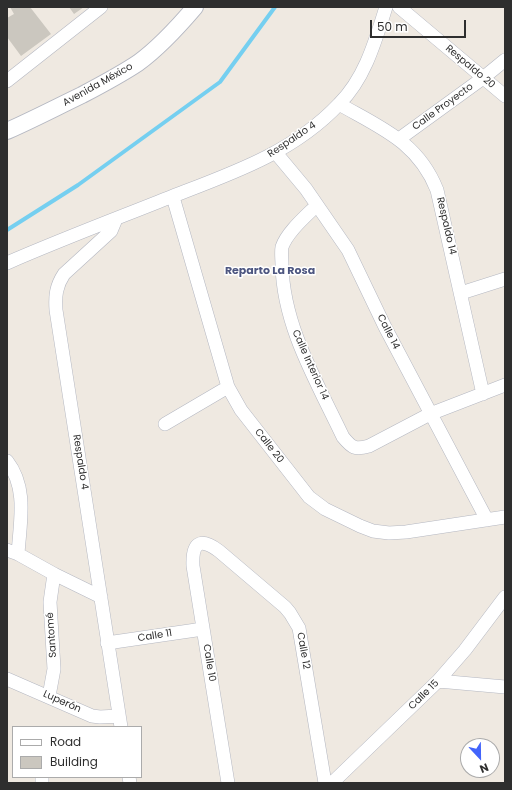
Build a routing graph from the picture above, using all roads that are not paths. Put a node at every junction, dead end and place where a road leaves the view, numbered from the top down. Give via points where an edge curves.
1 (101, 7) edge
2 (195, 7) edge
3 (386, 7) edge
4 (399, 7) edge
5 (505, 60) edge
6 (483, 78) junction
7 (7, 81) edge
8 (505, 96) edge
9 (339, 104) junction
10 (7, 132) edge
11 (399, 139) junction
12 (276, 153) junction
13 (173, 197) junction
14 (317, 205) junction
15 (116, 219) junction
16 (7, 263) edge
17 (505, 279) edge
18 (461, 293) junction
19 (505, 385) edge
20 (228, 387) junction
21 (483, 394) junction
22 (430, 414) junction
23 (165, 424) dead end
24 (7, 461) edge
25 (505, 517) edge
26 (487, 520) junction
27 (198, 545) joint
28 (12, 552) edge
29 (54, 574) junction
30 (100, 597) junction
31 (505, 598) edge
32 (203, 629) junction
33 (107, 643) junction
34 (7, 679) edge
35 (438, 681) junction
36 (505, 687) edge
37 (48, 696) junction
38 (120, 722) edge
39 (228, 783) edge
40 (325, 783) edge
41 (332, 783) edge

1 - 7 street
2 - 10 street, Avenida México via 172,33 138,63
3 - 9 street, Respaldo 4 via 374,48 358,79
4 - 6 street, Respaldo 20
5 - 6 street, Calle Proyecto
6 - 8 street, Respaldo 20
6 - 11 street, Calle Proyecto
9 - 11 street, Respaldo 14
9 - 12 street, Respaldo 4 via 314,127
11 - 18 street, Respaldo 14 via 425,165 432,176
12 - 13 street, Respaldo 4
12 - 14 street, Calle 14
13 - 15 street, Respaldo 4
13 - 20 street, Calle 20
14 - 22 street, Calle 14 via 348,250
14 - 22 street, Calle Interior 14 via 289,234 282,247 282,278 287,307 297,338 343,436 350,445 358,449 369,446
15 - 16 street, Respaldo 4
15 - 30 street, Respaldo 4 via 111,231 64,274 59,282 56,300
17 - 18 street
18 - 21 street, Respaldo 14
19 - 21 street
20 - 23 street
20 - 26 street, Calle 20 via 241,410 309,497 325,509 373,531 389,533
21 - 22 street
22 - 26 street, Calle 14
24 - 28 street via 16,476 22,505
25 - 26 street, Calle 20
27 - 32 street, Calle 10 via 193,550 193,566
27 - 40 street, Calle 12 via 211,545 219,551 285,607 295,620 299,628
28 - 29 street
29 - 30 street
29 - 37 street, Santomé via 50,602 54,669
30 - 33 street, Respaldo 4
31 - 35 street, Calle 15
32 - 33 street, Calle 11
32 - 39 street, Calle 10
33 - 38 street, Respaldo 4
34 - 37 street, Luperón
35 - 36 street
35 - 41 street, Calle 15
37 - 38 street, Luperón via 92,716 109,717

